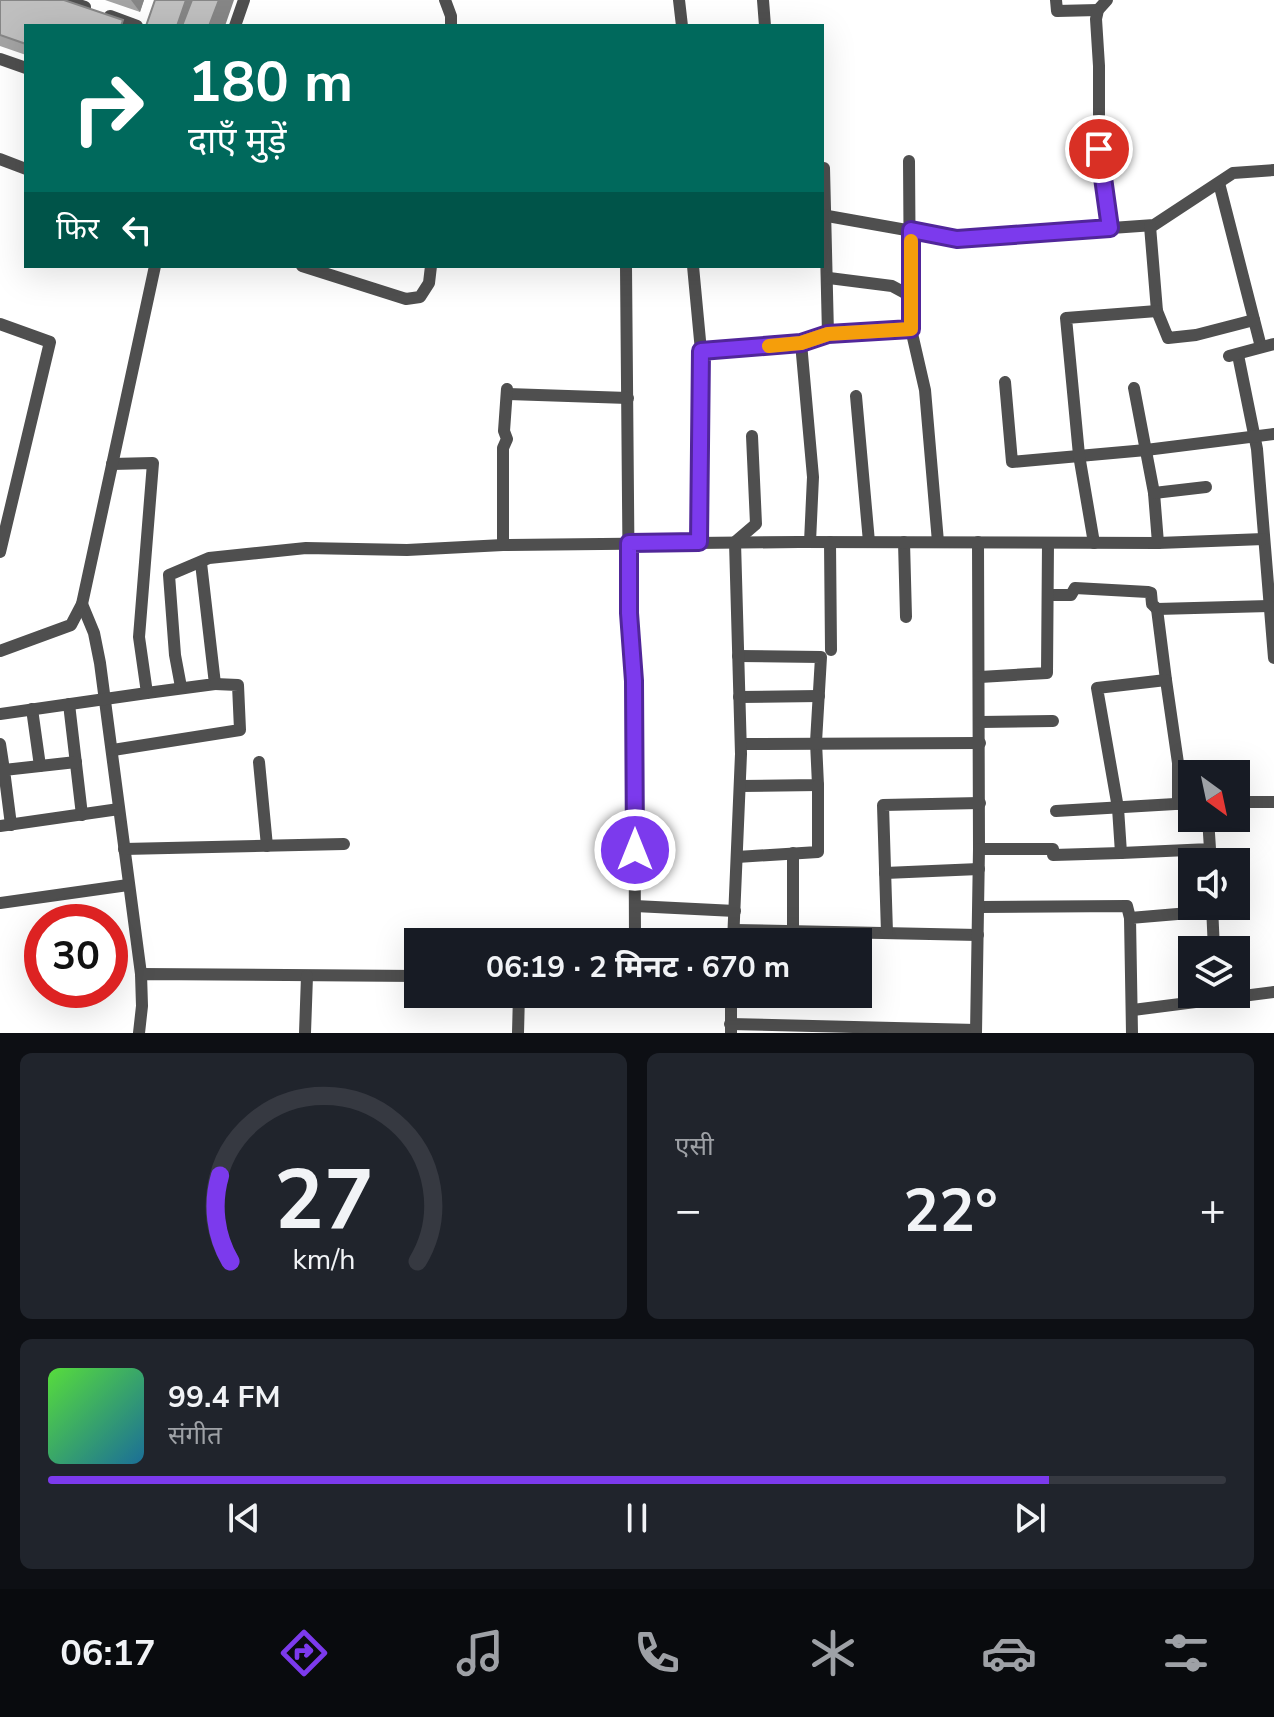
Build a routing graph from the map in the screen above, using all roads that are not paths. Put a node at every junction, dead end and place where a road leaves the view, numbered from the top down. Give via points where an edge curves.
1 (64, 0) edge
2 (244, 0) edge
3 (445, 0) edge
4 (679, 0) edge
5 (763, 0) edge
6 (1056, 0) edge
7 (1103, 5) edge
8 (131, 24) edge
9 (236, 24) edge
10 (451, 24) edge
11 (682, 24) edge
12 (765, 24) edge
13 (0, 59) edge
14 (24, 67) edge
15 (0, 159) edge
16 (909, 161) dead end
17 (24, 168) edge
18 (824, 168) edge
19 (1274, 170) edge
20 (1219, 183) junction
21 (824, 215) edge
22 (1150, 226) junction
23 (1110, 228) junction
24 (911, 230) junction
25 (155, 268) edge
26 (308, 268) edge
27 (431, 268) edge
28 (626, 268) edge
29 (693, 268) edge
30 (829, 278) junction
31 (910, 301) junction
32 (1157, 311) junction
33 (1254, 320) junction
34 (0, 324) edge
35 (911, 329) junction
36 (828, 334) junction
37 (801, 343) junction
38 (1268, 346) edge
39 (701, 351) junction
40 (1005, 382) dead end
41 (1134, 388) dead end
42 (856, 396) dead end
43 (628, 398) junction
44 (1274, 434) edge
45 (752, 436) dead end
46 (1255, 437) junction
47 (1146, 450) junction
48 (1079, 455) junction
49 (112, 464) junction
50 (1206, 487) dead end
51 (1154, 493) junction
52 (1268, 514) edge
53 (1264, 539) junction
54 (699, 542) junction
55 (735, 542) junction
56 (810, 542) junction
57 (830, 542) junction
58 (869, 542) junction
59 (904, 542) junction
60 (938, 542) junction
61 (978, 542) junction
62 (629, 543) junction
63 (1048, 543) junction
64 (1094, 543) junction
65 (1158, 543) junction
66 (503, 545) junction
67 (0, 552) edge
68 (201, 563) junction
69 (1048, 595) junction
70 (82, 604) junction
71 (1269, 606) junction
72 (1157, 609) junction
73 (906, 617) dead end
74 (831, 650) dead end
75 (0, 651) edge
76 (738, 656) junction
77 (1274, 658) edge
78 (980, 677) junction
79 (1166, 680) junction
80 (215, 684) junction
81 (181, 687) junction
82 (147, 693) junction
83 (819, 696) junction
84 (739, 697) junction
85 (106, 698) junction
86 (69, 704) junction
87 (32, 709) junction
88 (0, 714) edge
89 (1053, 721) dead end
90 (980, 722) junction
91 (816, 742) junction
92 (980, 743) junction
93 (0, 744) edge
94 (741, 744) junction
95 (113, 750) junction
96 (76, 762) junction
97 (259, 762) dead end
98 (1178, 763) edge
99 (40, 766) junction
100 (4, 770) junction
101 (818, 785) junction
102 (740, 786) junction
103 (1250, 802) edge
104 (1274, 802) edge
105 (980, 803) junction
106 (1178, 804) edge
107 (1118, 808) junction
108 (119, 809) junction
109 (1056, 811) dead end
110 (82, 815) junction
111 (6, 826) edge
112 (344, 844) dead end
113 (267, 846) junction
114 (124, 849) junction
115 (979, 849) junction
116 (793, 853) junction
117 (1121, 853) junction
118 (1178, 855) edge
119 (737, 857) junction
120 (979, 869) junction
121 (885, 873) junction
122 (128, 885) junction
123 (0, 903) edge
124 (635, 906) junction
125 (979, 907) junction
126 (735, 911) junction
127 (1178, 912) edge
128 (1130, 918) junction
129 (635, 928) edge
130 (734, 928) edge
131 (793, 928) edge
132 (872, 933) edge
133 (887, 933) junction
134 (978, 935) junction
135 (141, 974) junction
136 (307, 976) junction
137 (404, 976) edge
138 (1274, 992) edge
139 (1250, 994) edge
140 (1178, 1002) edge
141 (519, 1008) edge
142 (731, 1008) edge
143 (1133, 1010) junction
144 (730, 1028) edge
145 (848, 1030) edge
146 (976, 1031) edge
147 (139, 1033) edge
148 (305, 1033) edge
149 (518, 1033) edge
150 (1132, 1033) edge

1 - 8 street
2 - 9 street
3 - 10 street
4 - 11 street
5 - 12 street
6 - 7 street via 1057,11
7 - 23 street via 1099,149
13 - 14 street
15 - 17 street
16 - 24 street
18 - 21 street
19 - 20 street via 1233,173
20 - 22 street
20 - 33 street
21 - 24 street
21 - 30 street
22 - 23 street
22 - 32 street
23 - 24 street via 957,239
24 - 31 street
25 - 49 street
26 - 27 street via 406,299 420,297
28 - 43 street
29 - 39 street
30 - 31 street via 892,286
30 - 36 street
31 - 35 street
32 - 33 street via 1168,338
32 - 48 street via 1066,318
33 - 38 street
34 - 67 street via 50,342
35 - 36 street
35 - 60 street via 925,390
36 - 37 street
37 - 39 street
37 - 56 street via 813,477
38 - 46 street via 1233,356
39 - 54 street
40 - 48 street via 1012,462
41 - 47 street
42 - 58 street
43 - 62 street
43 - 66 street via 507,392
44 - 46 street
45 - 55 street via 756,524
46 - 47 street
46 - 52 street
47 - 48 street
47 - 51 street
48 - 64 street
49 - 70 street
49 - 82 street via 153,463 139,637
50 - 51 street
51 - 65 street
52 - 53 street
53 - 65 street
53 - 71 street
54 - 55 street
54 - 62 street
55 - 56 street
55 - 76 street
56 - 57 street
57 - 58 street
57 - 74 street
58 - 59 street
59 - 60 street
59 - 73 street
60 - 61 street
61 - 63 street
61 - 78 street
62 - 66 street
62 - 124 street
63 - 64 street
63 - 69 street
64 - 65 street
66 - 68 street via 306,548
68 - 80 street
68 - 81 street via 169,575
69 - 72 street via 1071,595 1075,588 1148,592
69 - 78 street via 1047,673
70 - 75 street via 71,625
70 - 85 street via 94,633
71 - 72 street
71 - 77 street
72 - 79 street
76 - 83 street via 821,657
76 - 84 street
78 - 90 street
79 - 98 street
79 - 107 street via 1097,688
80 - 81 street
80 - 95 street via 238,685 240,730
81 - 82 street
82 - 85 street
83 - 84 street
83 - 91 street
84 - 94 street
85 - 86 street
85 - 95 street
86 - 87 street
86 - 96 street
87 - 88 street
87 - 99 street
89 - 90 street
90 - 92 street
91 - 92 street
91 - 94 street
91 - 101 street
92 - 105 street
93 - 100 street
94 - 102 street
95 - 108 street
96 - 99 street
96 - 110 street
97 - 113 street
99 - 100 street
100 - 111 street
101 - 102 street
101 - 116 street via 818,852
102 - 119 street
103 - 104 street
105 - 115 street
105 - 121 street via 883,805
106 - 107 street
107 - 109 street
107 - 117 street
108 - 110 street
108 - 114 street
110 - 111 street
112 - 113 street
113 - 114 street
114 - 122 street
115 - 117 street
115 - 120 street
116 - 119 street
116 - 131 street
117 - 118 street
119 - 126 street
120 - 121 street
120 - 125 street
121 - 133 street
122 - 123 street
122 - 135 street
124 - 126 street
124 - 129 street
125 - 128 street via 1127,906
125 - 134 street
126 - 130 street
127 - 128 street
128 - 143 street
132 - 133 street
133 - 134 street
134 - 146 street
135 - 136 street
135 - 147 street
136 - 137 street
136 - 148 street
138 - 139 street
140 - 143 street
141 - 149 street
142 - 144 street
143 - 150 street
144 - 145 street
145 - 146 street

